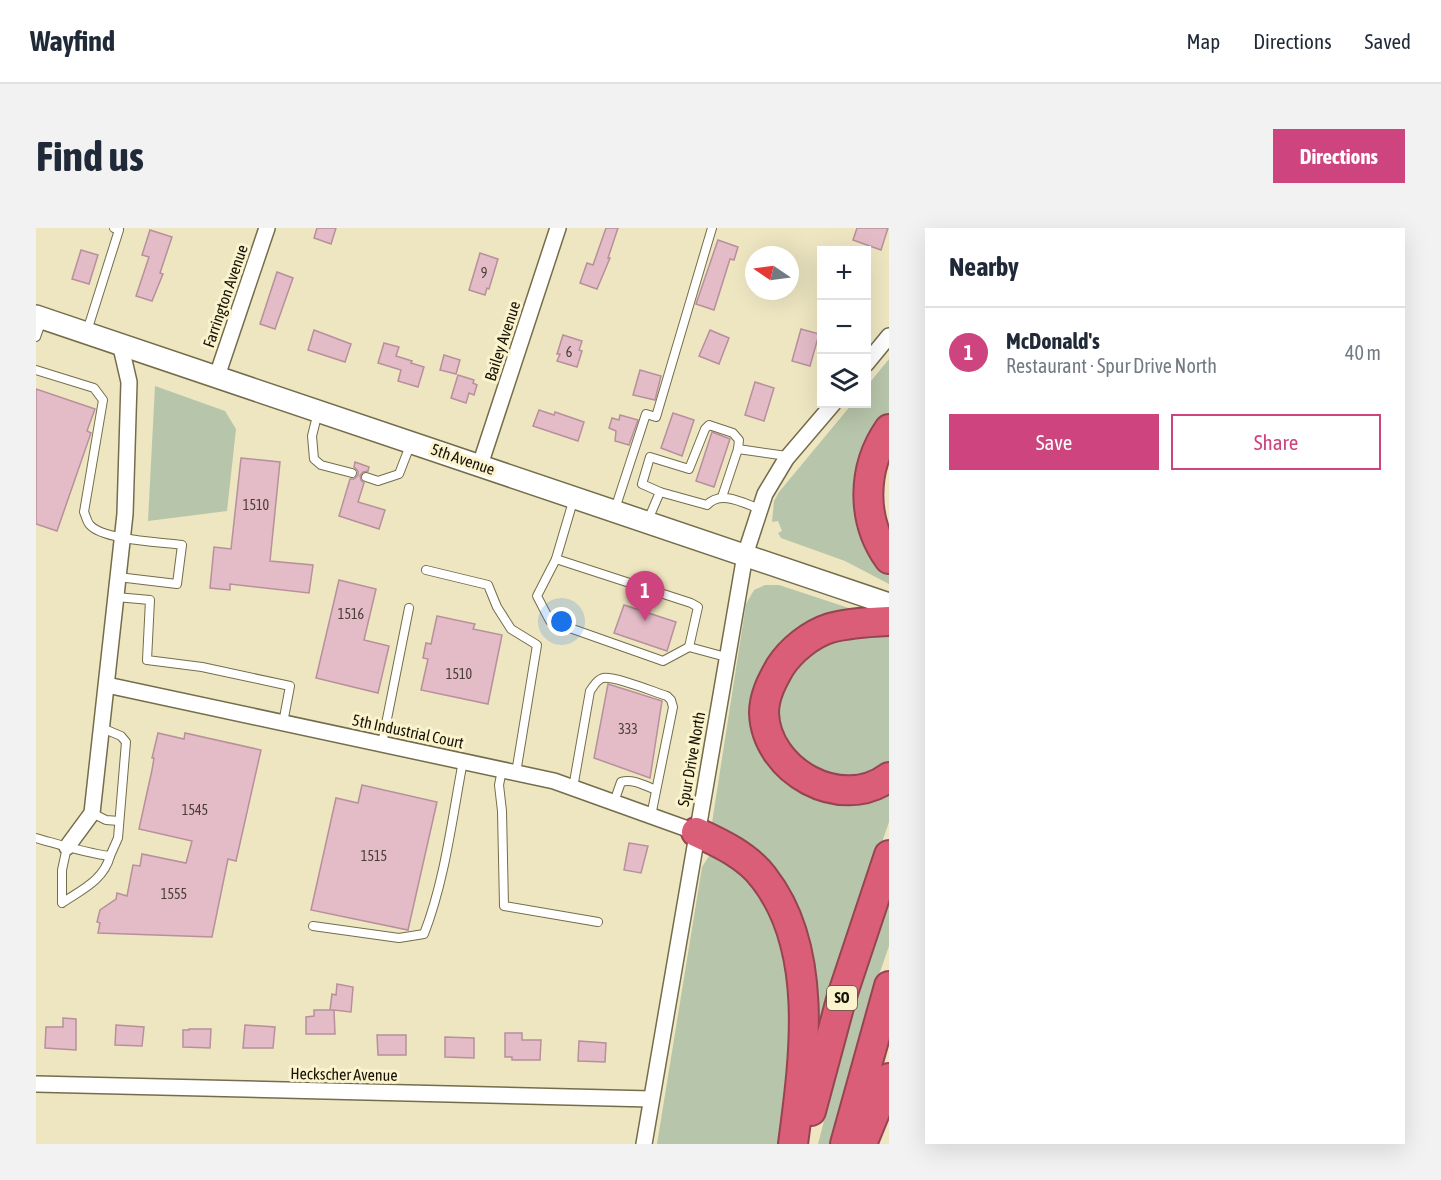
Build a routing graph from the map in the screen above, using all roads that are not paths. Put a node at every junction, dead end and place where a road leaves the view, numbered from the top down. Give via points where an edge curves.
1 (114, 228) edge
2 (267, 228) edge
3 (558, 228) edge
4 (712, 228) edge
5 (38, 324) edge
6 (86, 332) junction
7 (889, 336) edge
8 (120, 343) junction
9 (871, 359) edge
10 (36, 370) edge
11 (217, 376) junction
12 (830, 408) edge
13 (319, 410) junction
14 (889, 429) edge
15 (412, 442) junction
16 (738, 449) junction
17 (788, 456) junction
18 (480, 465) junction
19 (352, 473) dead end
20 (366, 477) dead end
21 (660, 492) junction
22 (575, 497) junction
23 (722, 497) junction
24 (760, 509) junction
25 (615, 511) junction
26 (648, 522) junction
27 (123, 538) junction
28 (745, 555) junction
29 (556, 559) junction
30 (889, 559) edge
31 (426, 570) dead end
32 (118, 577) junction
33 (116, 597) junction
34 (889, 604) edge
35 (409, 608) dead end
36 (889, 621) edge
37 (689, 647) junction
38 (726, 657) junction
39 (107, 685) junction
40 (283, 723) junction
41 (102, 728) junction
42 (382, 744) junction
43 (463, 761) junction
44 (509, 771) junction
45 (889, 777) edge
46 (573, 788) junction
47 (656, 790) junction
48 (614, 802) junction
49 (92, 813) junction
50 (651, 816) junction
51 (119, 821) junction
52 (696, 832) junction
53 (36, 838) edge
54 (68, 847) junction
55 (889, 855) edge
56 (110, 856) junction
57 (598, 922) dead end
58 (313, 926) dead end
59 (889, 986) edge
60 (889, 1078) edge
61 (36, 1084) edge
62 (651, 1100) junction
63 (644, 1144) edge
64 (793, 1144) edge
65 (804, 1144) edge
66 (846, 1144) edge
67 (862, 1144) edge

1 - 6 lane via 119,230
2 - 11 street, Farrington Avenue
3 - 18 street, Bailey Avenue
4 - 25 lane via 656,417 646,414
5 - 6 main road, 5th Avenue
6 - 8 main road, 5th Avenue
7 - 9 street
8 - 11 main road, 5th Avenue
8 - 27 street via 129,382
10 - 27 lane via 94,388 103,400 84,512 97,530
11 - 13 main road, 5th Avenue
12 - 17 street, Spur Drive North
13 - 15 main road, 5th Avenue
13 - 19 lane via 312,436 314,459 321,465
14 - 30 highway via 879,443 869,473 868,503 874,532
15 - 18 main road, 5th Avenue
15 - 20 lane via 399,474 378,481
16 - 17 lane
16 - 21 lane via 739,440 733,433 709,425 689,469 650,457 642,484
16 - 23 lane
17 - 24 street, Spur Drive North
18 - 22 main road, 5th Avenue
21 - 23 lane via 707,505
21 - 26 lane
22 - 25 main road, 5th Avenue
22 - 29 lane
23 - 24 lane
24 - 28 street, Spur Drive North
25 - 26 main road, 5th Avenue
26 - 28 main road, 5th Avenue
27 - 32 street
27 - 32 lane via 182,544 177,584
28 - 34 main road, 5th Avenue
28 - 38 street, Spur Drive North
29 - 37 lane via 698,607
29 - 37 lane via 537,596 550,621 663,661
31 - 44 lane via 488,585 511,629 537,645
32 - 33 street
33 - 39 street
33 - 40 lane via 150,600 147,660 290,686
35 - 42 lane
36 - 45 highway via 829,629 804,642 784,661 769,685 764,714 771,740 783,761 799,776 839,790 863,789
37 - 38 lane
38 - 52 street, Spur Drive North
39 - 40 street, 5th Industrial Court
39 - 41 street
40 - 42 street, 5th Industrial Court
41 - 49 street
41 - 51 lane via 126,742
42 - 43 street, 5th Industrial Court
43 - 44 street, 5th Industrial Court
43 - 58 lane via 441,875 424,934 399,938
44 - 46 street, 5th Industrial Court
44 - 57 lane via 499,785 504,906
46 - 47 lane via 590,691 603,678 671,700 673,707
46 - 48 street, 5th Industrial Court
47 - 48 lane via 624,781
47 - 50 lane
48 - 50 street, 5th Industrial Court
49 - 51 lane
49 - 54 street
50 - 52 street, 5th Industrial Court
51 - 56 lane via 118,838
52 - 62 street, Spur Drive North
52 - 64 highway via 743,858 764,877 782,906 795,941 802,980 804,1032
53 - 54 lane
54 - 56 lane
54 - 56 lane via 62,870 62,903 92,883 107,868
55 - 65 highway, SO via 842,996
59 - 66 highway, SO
60 - 67 highway
61 - 62 street, Heckscher Avenue
62 - 63 street, Spur Drive North

